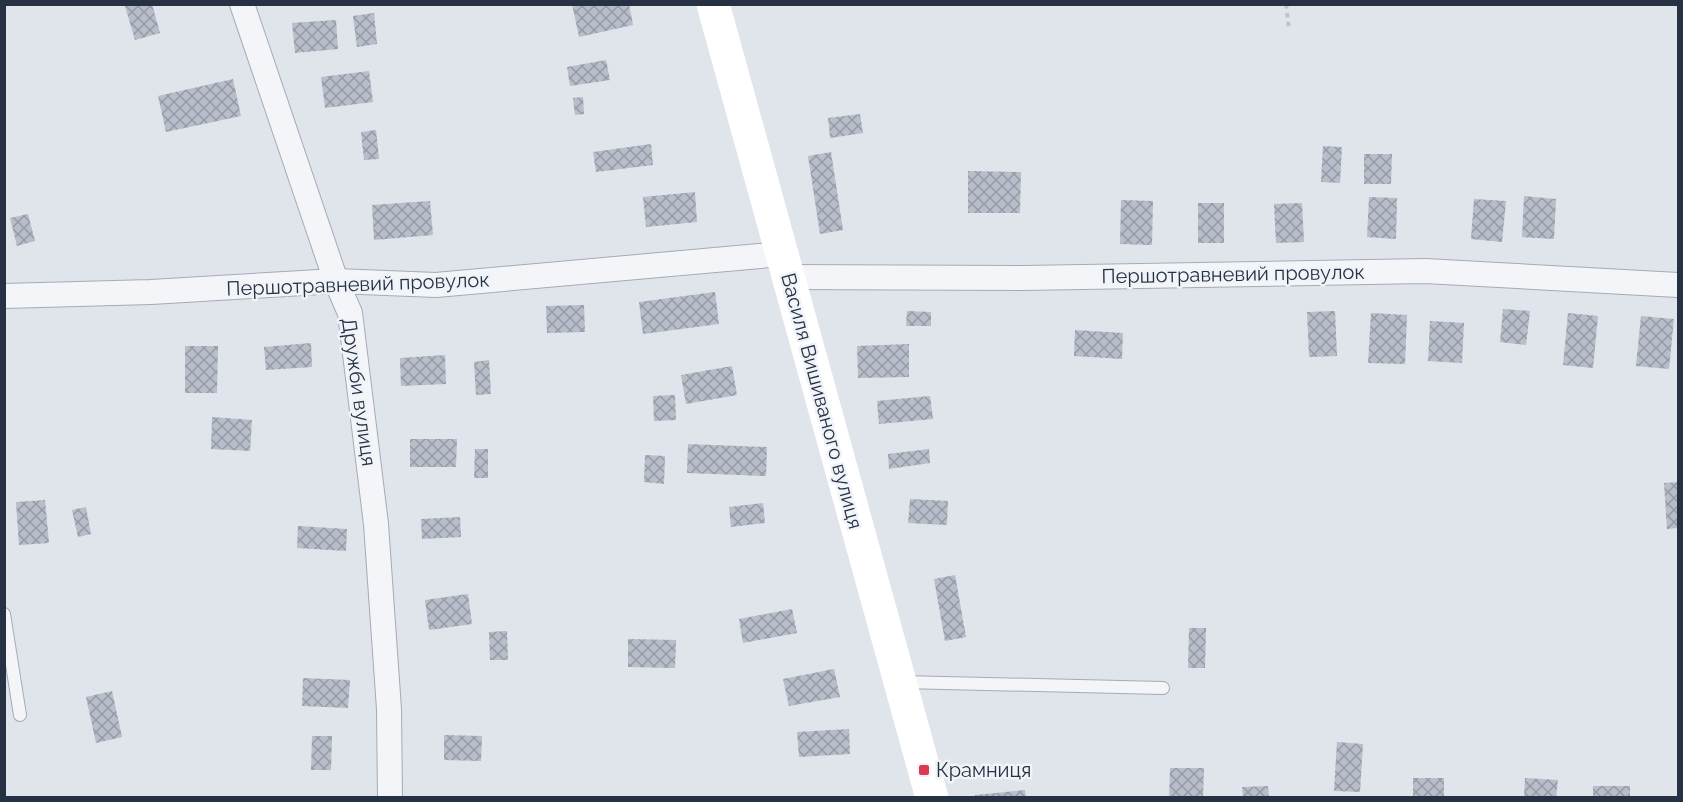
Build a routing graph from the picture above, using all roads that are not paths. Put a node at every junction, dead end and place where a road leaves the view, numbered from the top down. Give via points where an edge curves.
1 (242, 4) edge
2 (713, 4) edge
3 (785, 266) junction
4 (336, 281) junction
5 (1678, 285) edge
6 (4, 296) edge
7 (4, 614) edge
8 (900, 682) junction
9 (1163, 688) dead end
10 (20, 715) dead end
11 (390, 798) edge
12 (932, 798) edge

1 - 4 street, Дружби вулиця
2 - 3 street, Василя Вишиваного вулиця
3 - 4 street, Першотравневий провулок via 436,285
3 - 5 street, Першотравневий провулок via 1024,278 1425,271
3 - 8 street, Василя Вишиваного вулиця
4 - 6 street, Першотравневий провулок
4 - 11 street, Дружби вулиця via 350,313 376,524 389,709
7 - 10 lane
8 - 9 lane
8 - 12 street, Василя Вишиваного вулиця

